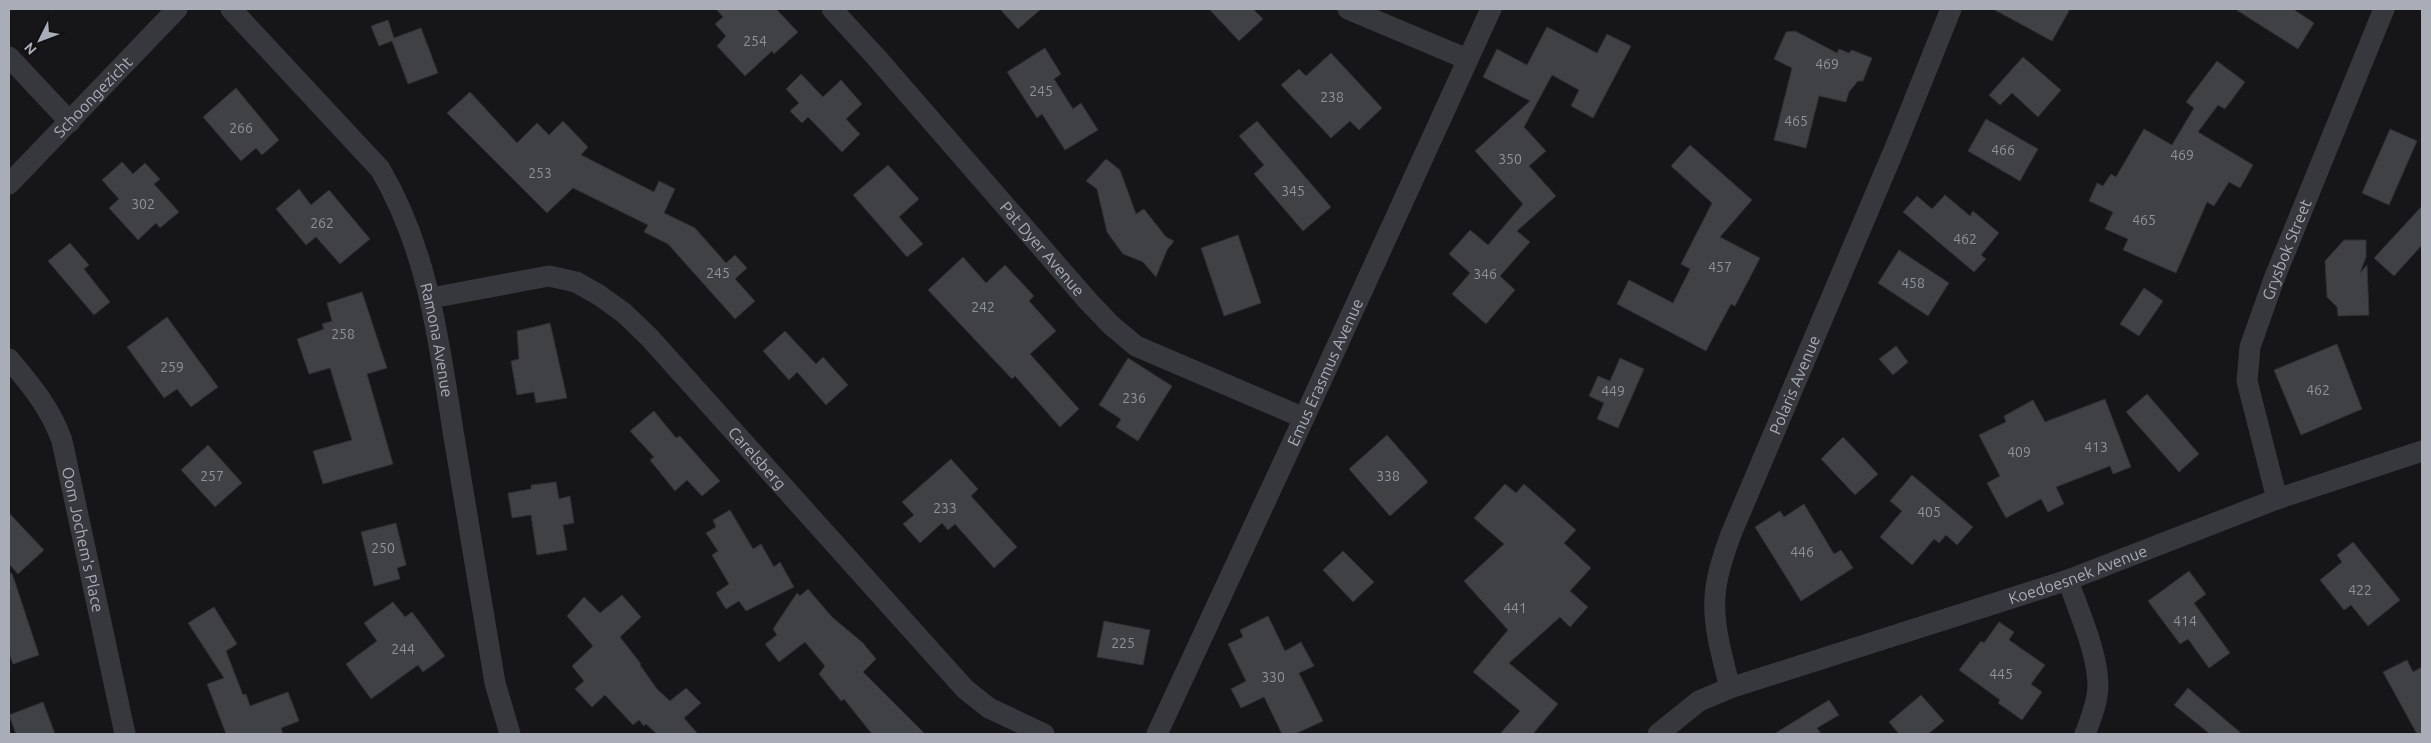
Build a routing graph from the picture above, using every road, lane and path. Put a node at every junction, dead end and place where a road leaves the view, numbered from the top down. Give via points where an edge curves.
1 (177, 9) edge
2 (231, 9) edge
3 (832, 9) edge
4 (1348, 9) edge
5 (1490, 9) edge
6 (1951, 9) edge
7 (2384, 9) edge
8 (9, 57) edge
9 (1467, 59) junction
10 (70, 122) junction
11 (9, 184) edge
12 (431, 298) junction
13 (9, 359) edge
14 (1304, 418) junction
15 (2422, 451) edge
16 (2277, 499) junction
17 (2068, 580) junction
18 (1730, 688) junction
19 (125, 734) edge
20 (510, 734) edge
21 (1044, 734) edge
22 (1157, 734) edge
23 (1658, 734) edge
24 (2086, 734) edge

1 - 10 street, Schoongezicht
2 - 12 street, Ramona Avenue via 380,169 412,232
3 - 14 street, Pat Dyer Avenue via 1111,325 1136,346 1169,362
4 - 9 street
5 - 9 street, Emus Erasmus Avenue
6 - 18 street, Polaris Avenue via 1731,534 1715,597 1719,644
7 - 16 street, Grysbok Street via 2274,278 2250,347 2247,381
8 - 10 street
9 - 14 street, Emus Erasmus Avenue
10 - 11 street, Schoongezicht
12 - 20 street, Ramona Avenue via 495,683
12 - 21 street, Carelsberg via 549,276 576,282 624,313 965,689 989,708
13 - 19 street, Oom Jochem's Place via 42,398 62,442
14 - 22 street, Emus Erasmus Avenue
15 - 16 street, Koedoesnek Avenue
16 - 17 street, Koedoesnek Avenue
17 - 18 street, Koedoesnek Avenue
17 - 24 street via 2094,656 2098,686
18 - 23 street via 1699,701

